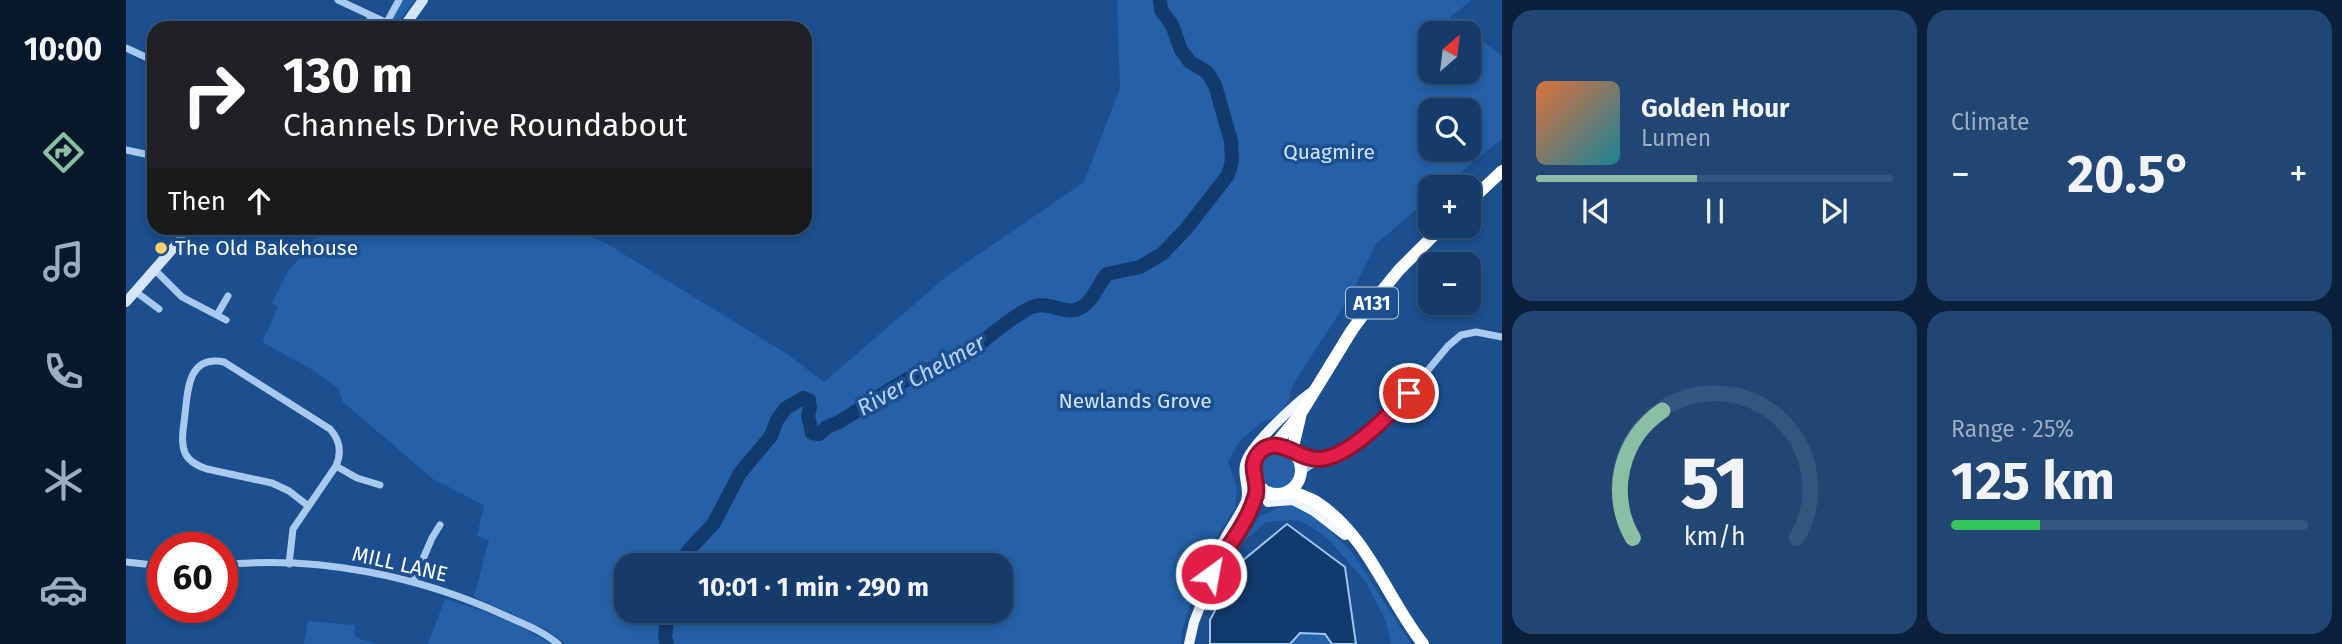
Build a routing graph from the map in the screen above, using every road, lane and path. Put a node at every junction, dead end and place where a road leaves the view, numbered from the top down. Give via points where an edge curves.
1 (338, 0) edge
2 (399, 0) edge
3 (423, 0) edge
4 (372, 16) junction
5 (369, 21) edge
6 (384, 21) edge
7 (388, 21) edge
8 (406, 21) edge
9 (126, 48) edge
10 (147, 58) edge
11 (126, 150) edge
12 (147, 154) edge
13 (1502, 171) edge
14 (1481, 191) edge
15 (185, 235) edge
16 (1431, 238) edge
17 (155, 270) junction
18 (136, 292) junction
19 (228, 296) dead end
20 (126, 302) edge
21 (159, 309) dead end
22 (217, 315) junction
23 (226, 320) dead end
24 (1502, 337) edge
25 (1314, 390) junction
26 (1301, 413) junction
27 (1274, 446) junction
28 (1294, 453) junction
29 (1320, 459) junction
30 (336, 466) junction
31 (1300, 475) junction
32 (1256, 482) junction
33 (380, 485) dead end
34 (1279, 495) junction
35 (1314, 501) junction
36 (307, 505) junction
37 (1246, 520) junction
38 (440, 525) dead end
39 (126, 562) edge
40 (147, 564) edge
41 (238, 564) edge
42 (289, 564) junction
43 (1374, 564) junction
44 (1211, 574) junction
45 (413, 582) junction
46 (558, 644) edge
47 (1189, 644) edge
48 (1423, 644) edge

1 - 4 street
2 - 7 street
3 - 8 main road
4 - 5 street
4 - 6 street
9 - 10 street
11 - 12 street
13 - 14 highway
15 - 17 main road
16 - 25 highway, A131 via 1372,303
17 - 18 main road
17 - 22 street via 182,297
18 - 20 main road
18 - 21 street
19 - 22 street
22 - 23 street
24 - 29 street via 1476,332 1461,335 1385,419 1355,444
25 - 26 highway, A131
25 - 44 main road via 1246,457 1245,504
26 - 27 highway, A131
26 - 28 highway, A131
27 - 28 highway
27 - 32 highway via 1261,451 1254,461
28 - 29 street
28 - 31 highway
29 - 31 street
30 - 33 street
30 - 36 street
30 - 36 street via 339,442 330,429 224,362 210,361 192,373 182,442 188,458 207,469 281,487
31 - 34 highway
31 - 35 highway
32 - 34 highway
32 - 37 main road
34 - 35 highway
34 - 37 main road
34 - 43 main road via 1314,511
35 - 43 highway via 1346,527
36 - 42 street via 293,529
37 - 44 main road
38 - 45 street
39 - 40 street
41 - 42 street, MILL LANE
42 - 45 street, MILL LANE
43 - 48 highway
44 - 47 main road
45 - 46 street, MILL LANE via 496,611

